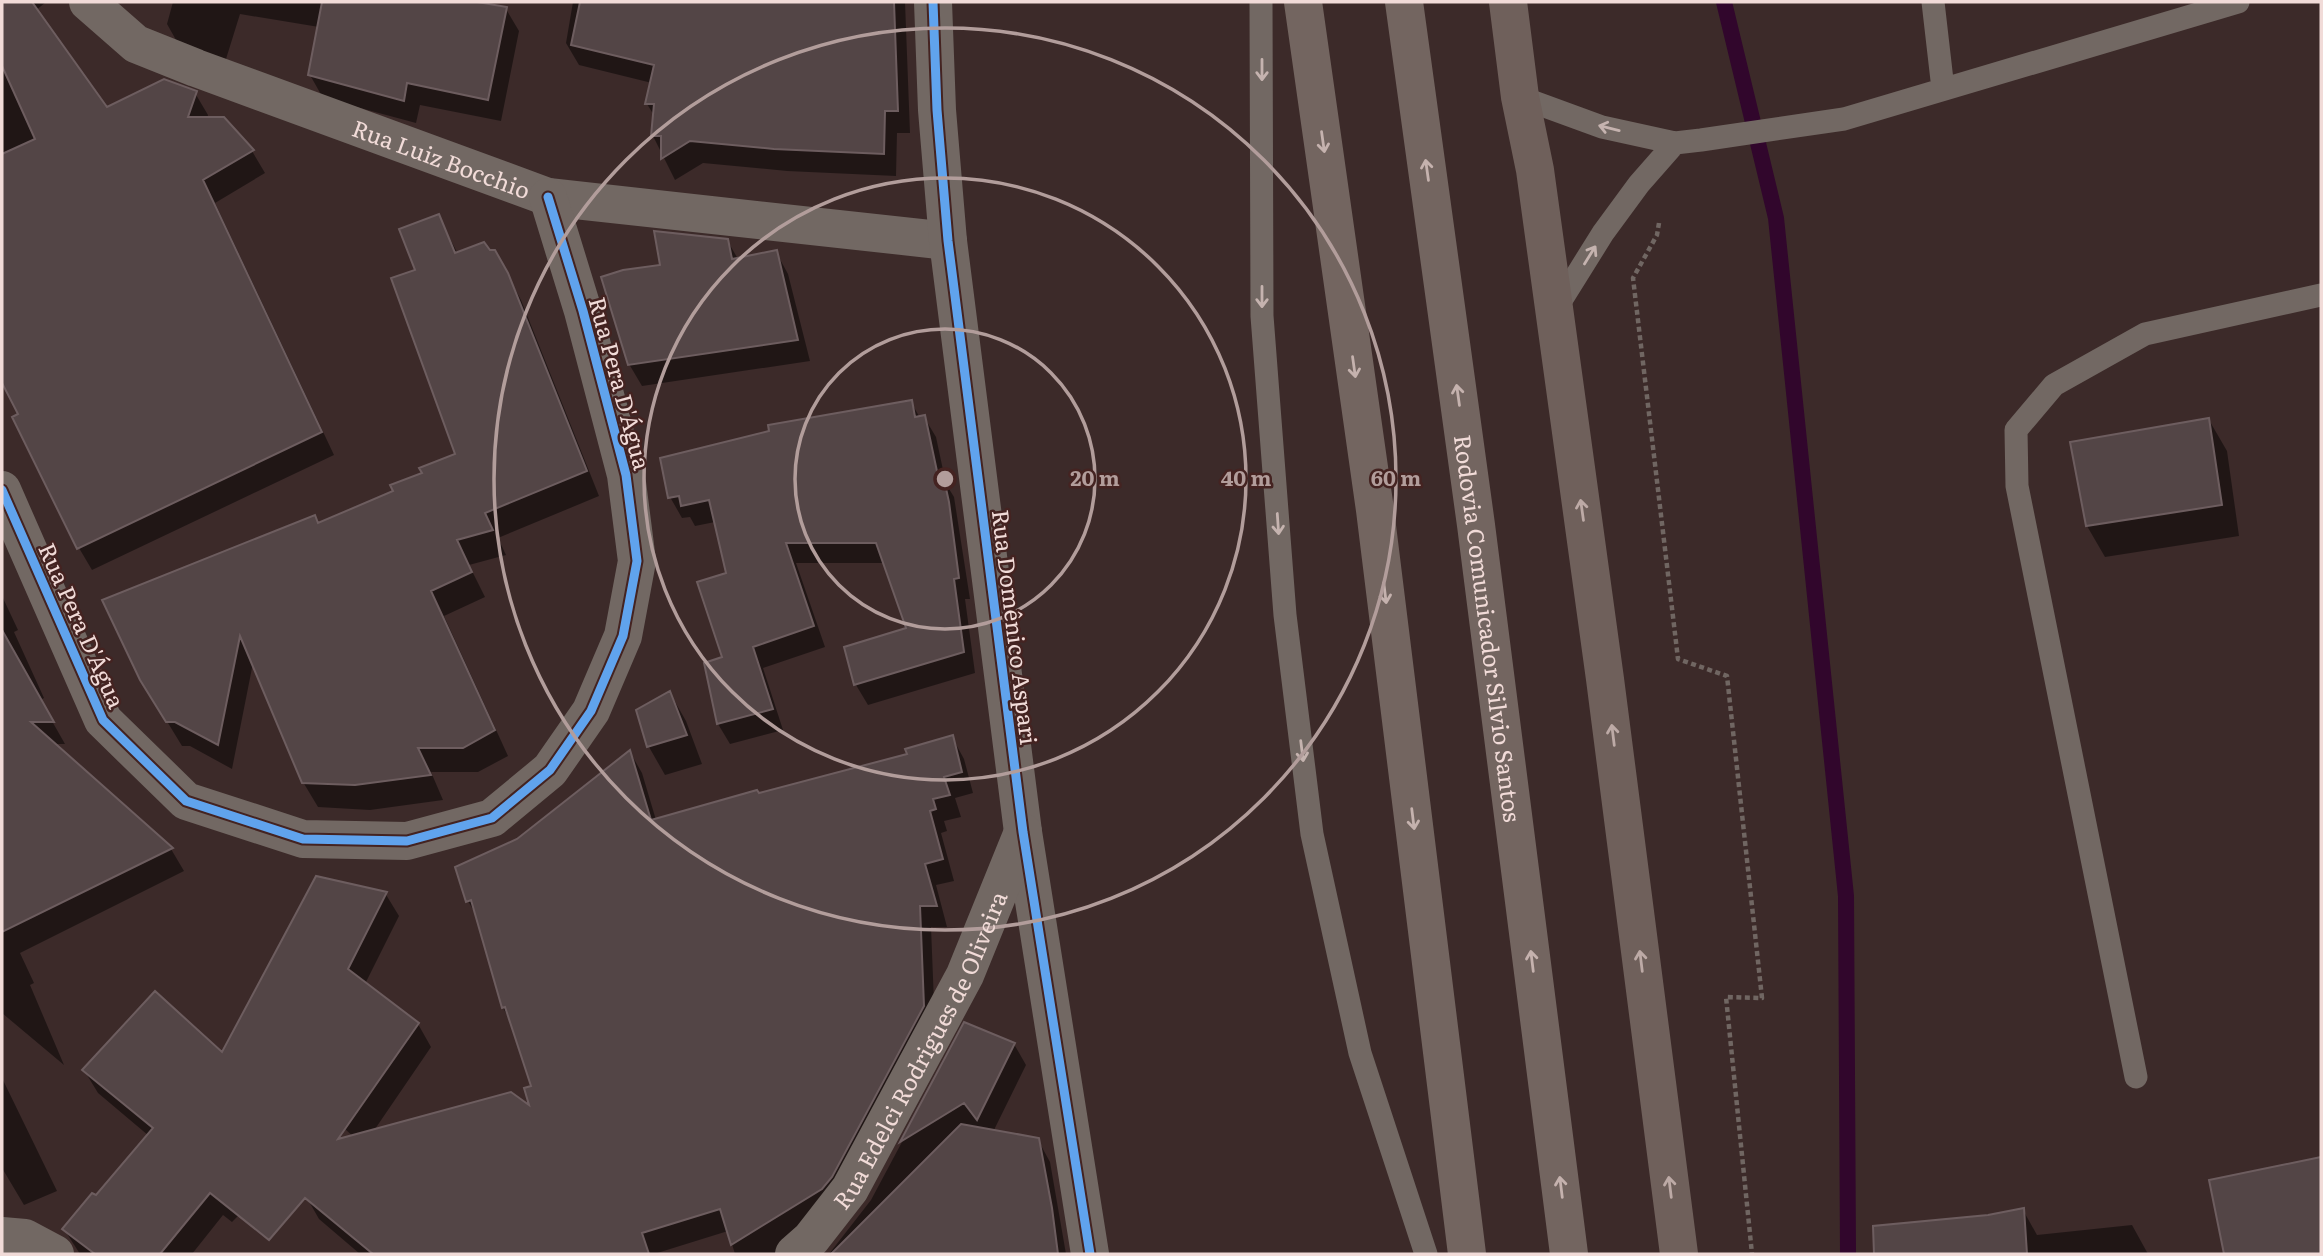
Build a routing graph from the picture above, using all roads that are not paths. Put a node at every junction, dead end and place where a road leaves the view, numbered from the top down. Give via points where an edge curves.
1 (88, 2) edge
2 (933, 2) edge
3 (1261, 2) edge
4 (1303, 2) edge
5 (1404, 2) edge
6 (1508, 2) edge
7 (1933, 2) edge
8 (2238, 2) edge
9 (1943, 89) junction
10 (1520, 97) junction
11 (1675, 143) junction
12 (548, 197) junction
13 (948, 241) junction
14 (2321, 295) edge
15 (1554, 313) junction
16 (2, 489) edge
17 (1023, 832) junction
18 (2136, 1077) dead end
19 (2, 1236) edge
20 (55, 1254) edge
21 (794, 1254) edge
22 (1090, 1254) edge
23 (1426, 1254) edge
24 (1467, 1254) edge
25 (1569, 1254) edge
26 (1679, 1254) edge

1 - 12 street, Rua Luiz Bocchio via 136,44
2 - 13 street, Rua Domênico Aspari
3 -> 23 lane via 1262,316 1285,615 1311,820 1360,1054
4 -> 24 highway via 1375,510
25 -> 5 highway, Rodovia Comunicador Silvio Santos
6 - 10 main road
7 - 9 lane
8 - 9 lane
9 - 11 lane via 1844,119
11 -> 10 lane via 1602,127
10 - 15 main road
15 -> 11 lane via 1603,233
12 - 13 street, Rua Luiz Bocchio
12 - 16 street, Rua Pera D'Água via 626,475 637,561 623,636 592,711 550,770 492,818 407,841 303,839 186,801 103,720
13 - 17 street, Rua Domênico Aspari
14 - 18 lane via 2145,334 2054,385 2016,430 2017,486
26 -> 15 main road
17 - 21 street, Rua Edelci Rodrigues de Oliveira via 965,975 850,1189
17 - 22 street, Rua Domênico Aspari
19 - 20 street via 25,1238

